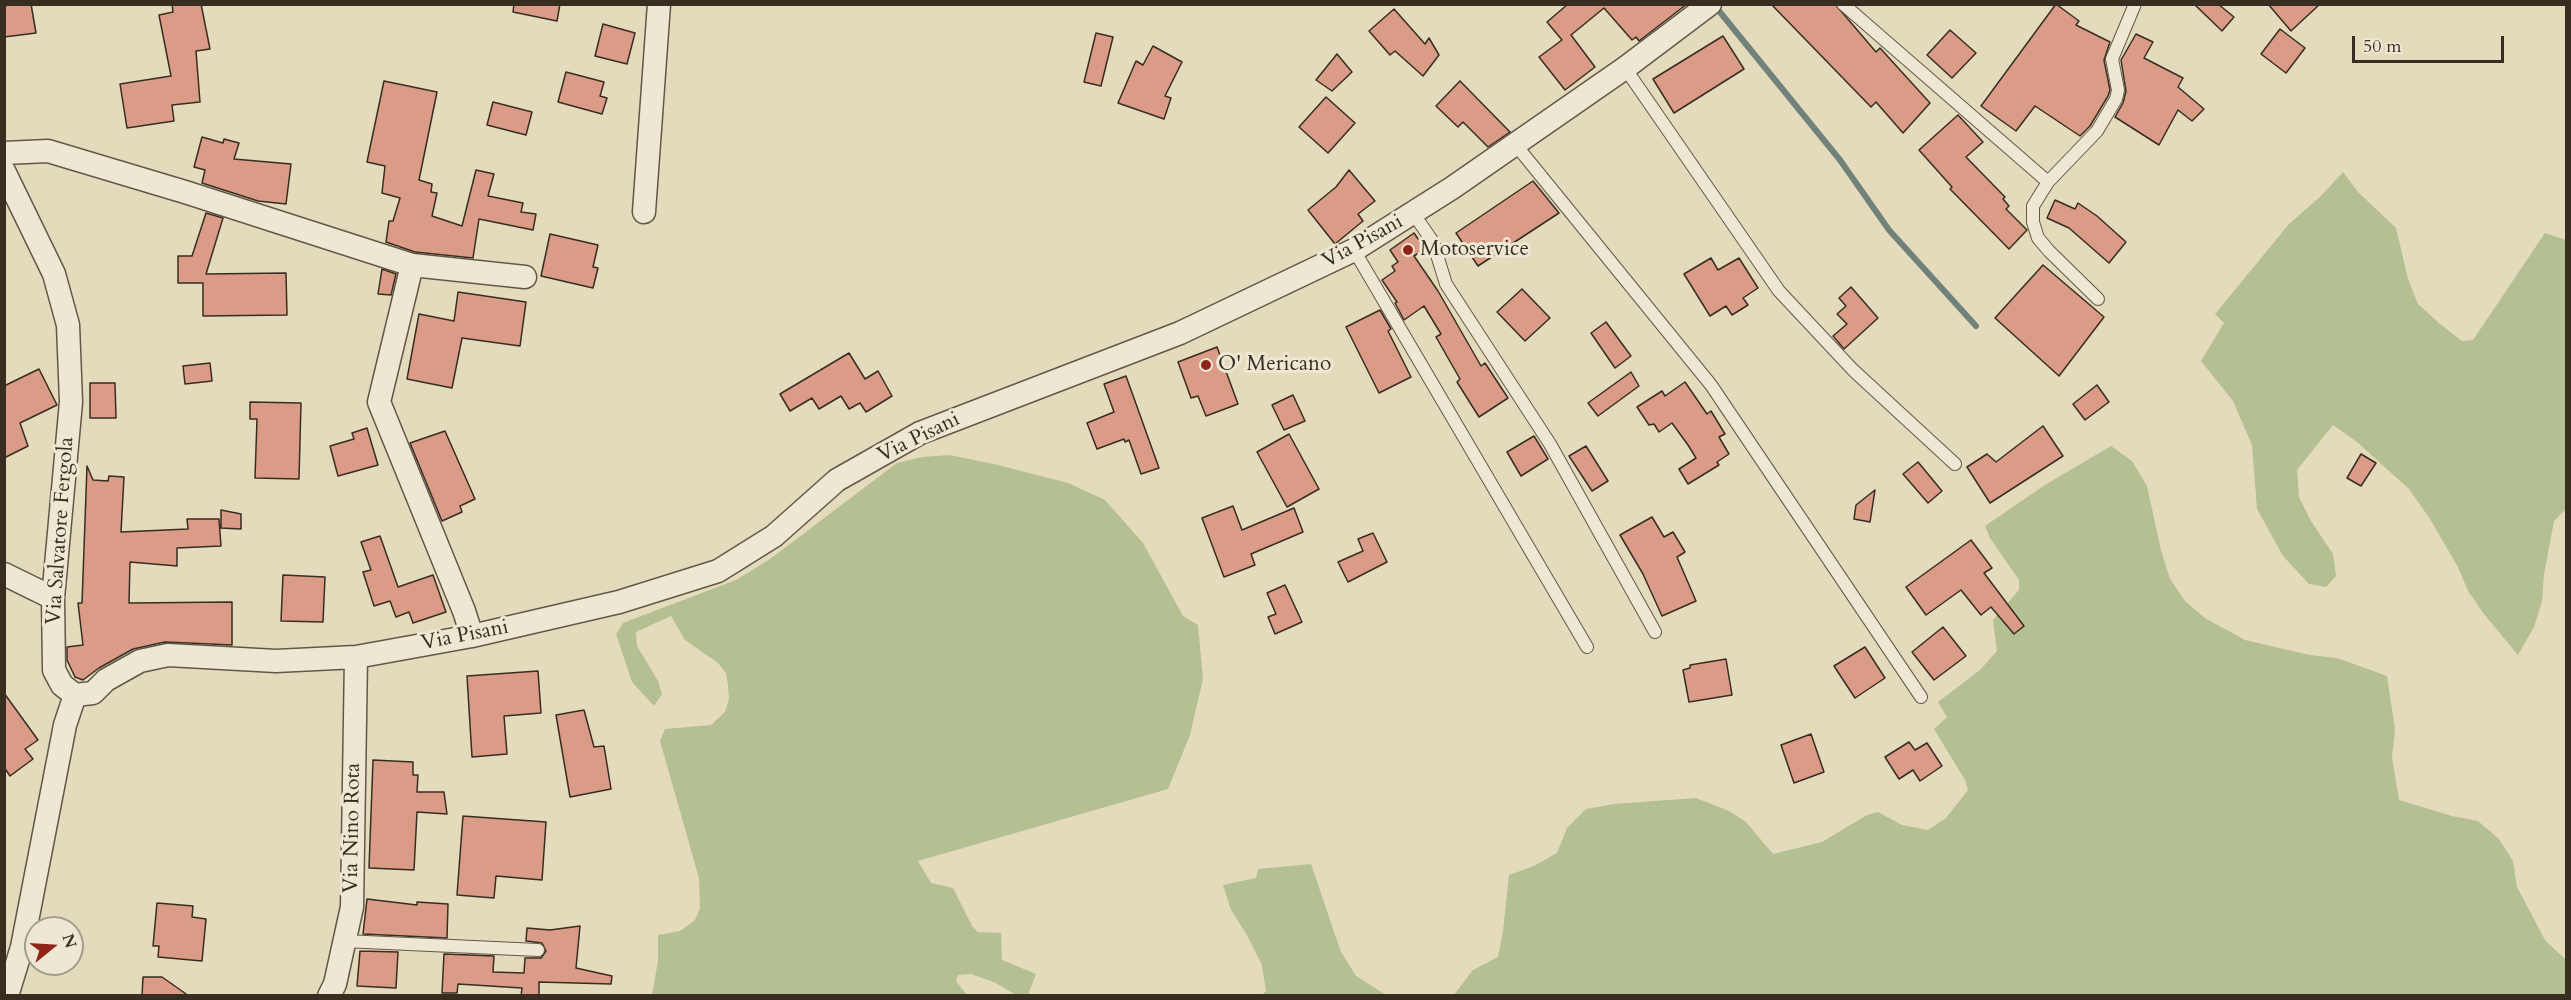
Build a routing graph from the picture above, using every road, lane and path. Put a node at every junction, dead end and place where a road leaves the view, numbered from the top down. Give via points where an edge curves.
1 (658, 4) edge
2 (1843, 4) edge
3 (2135, 4) edge
4 (1703, 7) edge
5 (1625, 68) junction
6 (1515, 144) junction
7 (4, 153) edge
8 (4, 171) edge
9 (2048, 183) junction
10 (644, 212) dead end
11 (1413, 213) junction
12 (1354, 250) junction
13 (412, 265) junction
14 (525, 277) dead end
15 (2098, 299) dead end
16 (1955, 464) dead end
17 (4, 574) edge
18 (52, 598) junction
19 (1655, 632) dead end
20 (472, 636) junction
21 (1587, 647) dead end
22 (356, 657) junction
23 (75, 695) junction
24 (1921, 697) dead end
25 (344, 941) junction
26 (538, 950) dead end
27 (9, 971) edge
28 (7, 996) edge
29 (329, 996) edge

1 - 10 street
2 - 9 lane
3 - 9 lane via 2112,59 2116,99 2097,131
4 - 5 street, Via Pisani
5 - 6 street, Via Pisani
5 - 16 lane via 1779,291 1853,370
6 - 11 street, Via Pisani
6 - 24 lane via 1711,385
7 - 13 street via 48,151
8 - 18 street, Via Salvatore Fergola via 54,274 68,325 71,402
9 - 15 lane via 2033,206 2038,238
11 - 12 street, Via Pisani
11 - 19 lane via 1433,242 1446,284 1550,444
12 - 20 street, Via Pisani via 1180,333 920,432 837,480 774,536 718,571 619,602
12 - 21 lane
13 - 14 street
13 - 20 street via 379,402
17 - 18 street
18 - 23 street, Via Salvatore Fergola via 54,670 62,685
20 - 22 street, Via Pisani
22 - 23 street, Via Pisani via 276,661 168,655 140,661 106,680 93,693
22 - 25 street, Via Nino Rota via 352,907
23 - 27 street via 65,725 22,947
25 - 26 lane
25 - 29 street, Via Nino Rota
27 - 28 street

